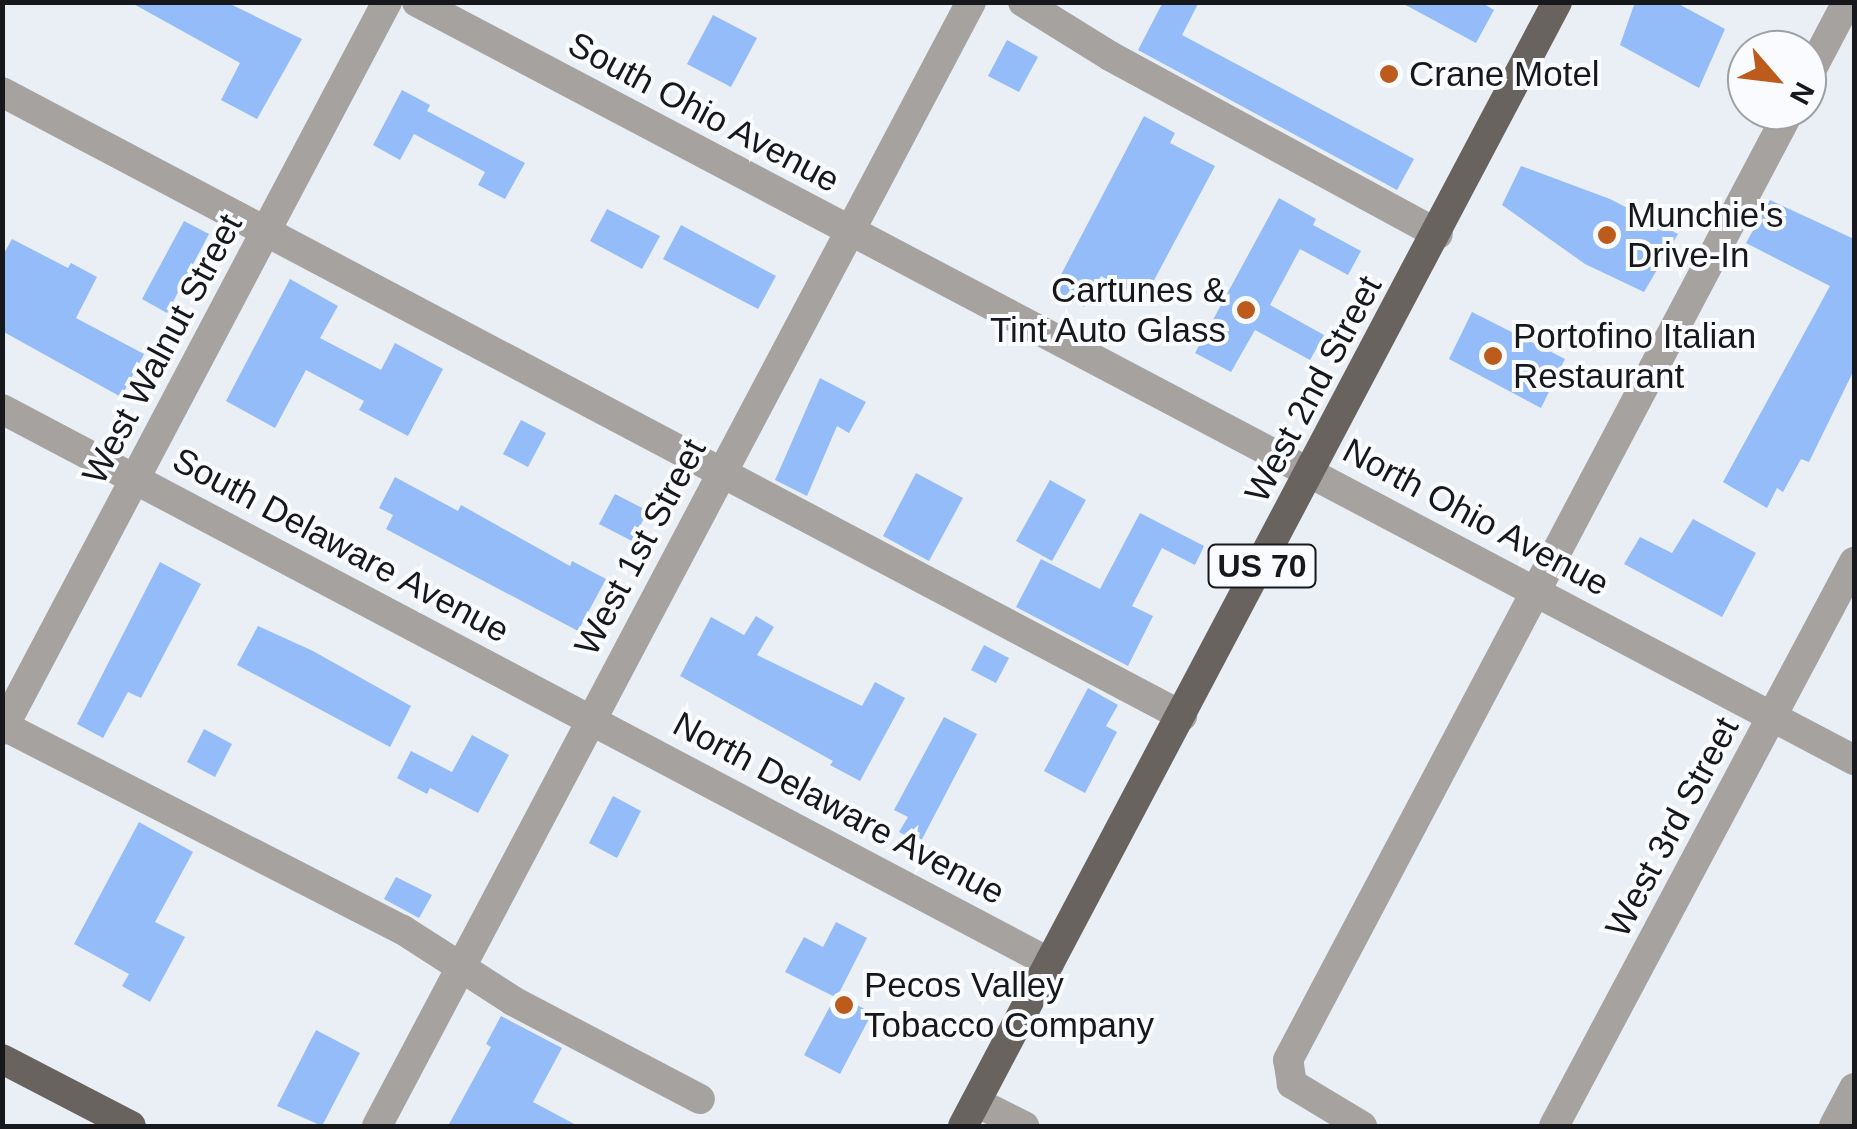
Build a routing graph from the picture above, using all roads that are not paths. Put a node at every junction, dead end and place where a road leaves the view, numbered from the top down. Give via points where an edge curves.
1 (387, 2) edge
2 (417, 2) edge
3 (970, 2) edge
4 (1023, 2) edge
5 (1556, 2) edge
6 (1847, 2) edge
7 (1827, 40) edge
8 (2, 92) edge
9 (1779, 130) edge
10 (266, 231) junction
11 (850, 232) junction
12 (1438, 234) junction
13 (2, 410) edge
14 (1311, 472) junction
15 (720, 476) junction
16 (135, 480) junction
17 (1854, 562) edge
18 (1534, 590) junction
19 (1182, 716) junction
20 (1773, 717) junction
21 (592, 719) junction
22 (3, 727) edge
23 (1854, 760) edge
24 (1050, 963) junction
25 (462, 965) junction
26 (2, 1059) edge
27 (1854, 1088) edge
28 (700, 1099) dead end
29 (970, 1114) edge
30 (131, 1126) edge
31 (376, 1126) edge
32 (1024, 1126) edge
33 (1362, 1126) edge
34 (1554, 1126) edge
35 (1834, 1126) edge

1 - 10 street, West Walnut Street
2 - 11 street, South Ohio Avenue
3 - 11 street, West 1st Street
4 - 12 street
5 - 12 main road, West 2nd Street / US 70
6 - 7 street
8 - 10 street
9 - 18 street
10 - 15 street
10 - 16 street, West Walnut Street
11 - 14 street, North Ohio Avenue
11 - 15 street, West 1st Street
12 - 14 main road, West 2nd Street / US 70
13 - 16 street, South Delaware Avenue
14 - 18 street, North Ohio Avenue
14 - 19 main road, West 2nd Street / US 70
15 - 19 street
15 - 21 street, West 1st Street
16 - 21 street, South Delaware Avenue
16 - 22 street, West Walnut Street
17 - 20 street, West 3rd Street
18 - 20 street, North Ohio Avenue
18 - 33 street via 1288,1060 1292,1084
19 - 24 main road, West 2nd Street / US 70
20 - 23 street, North Ohio Avenue
20 - 34 street, West 3rd Street
21 - 24 street, North Delaware Avenue
21 - 25 street, West 1st Street
22 - 25 street
24 - 29 main road, West 2nd Street / US 70
25 - 28 street via 513,1002
25 - 31 street, West 1st Street
26 - 30 main road
27 - 35 street
29 - 32 street

